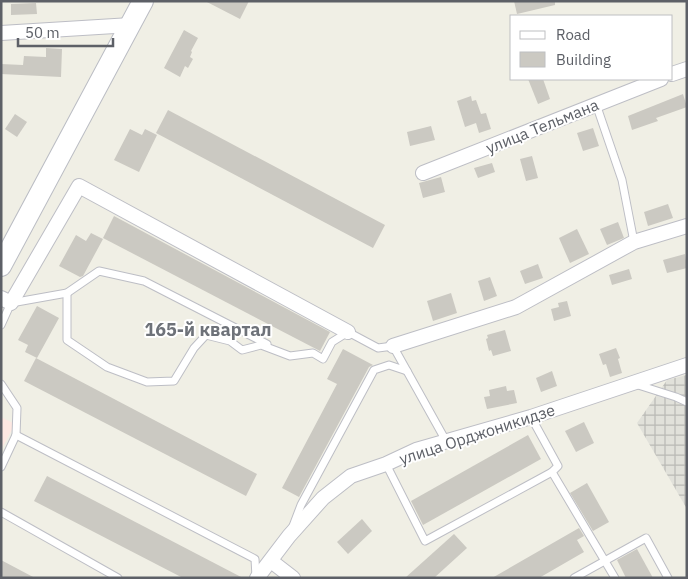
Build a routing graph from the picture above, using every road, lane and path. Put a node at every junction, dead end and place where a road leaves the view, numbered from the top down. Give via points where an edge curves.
1 (144, 1) edge
2 (131, 25) junction
3 (1, 32) edge
4 (687, 69) edge
5 (673, 74) edge
6 (658, 80) edge
7 (595, 104) junction
8 (423, 173) dead end
9 (687, 226) edge
10 (634, 242) junction
11 (1, 266) edge
12 (67, 293) junction
13 (6, 301) edge
14 (1, 325) edge
15 (348, 332) junction
16 (393, 346) junction
17 (290, 356) junction
18 (687, 365) edge
19 (407, 371) junction
20 (630, 383) junction
21 (1, 384) edge
22 (687, 402) edge
23 (531, 417) junction
24 (16, 435) junction
25 (446, 441) junction
26 (386, 464) junction
27 (1, 467) edge
28 (552, 472) junction
29 (1, 512) edge
30 (289, 536) junction
31 (605, 560) junction
32 (271, 561) junction
33 (118, 578) edge
34 (256, 578) edge
35 (293, 578) edge
36 (574, 578) edge
37 (614, 578) edge
38 (668, 578) edge

1 - 2 main road
2 - 3 street
2 - 11 main road
4 - 5 street
6 - 7 street, улица Тельмана
7 - 8 street, улица Тельмана
7 - 10 lane via 622,180
9 - 10 street
10 - 16 street via 516,307
12 - 13 lane
12 - 17 lane via 99,271 144,281
12 - 17 lane via 67,340 107,367 147,382 174,381 206,335 230,341 242,350 261,345
13 - 14 lane
13 - 15 street via 79,186
15 - 16 lane via 378,348
15 - 17 lane via 332,342 323,359 313,353
16 - 19 lane
18 - 20 street, улица Орджоникидзе
19 - 25 lane
19 - 30 lane via 390,365 374,370 302,504
20 - 22 lane
20 - 23 street, улица Орджоникидзе
21 - 24 lane via 17,408
23 - 25 street, улица Орджоникидзе
23 - 28 lane via 558,466
24 - 27 lane
24 - 34 lane via 255,559
25 - 26 street, улица Орджоникидзе
26 - 28 lane via 425,541
26 - 30 street, улица Орджоникидзе via 352,476 323,498
28 - 31 lane
29 - 33 lane
30 - 32 street, улица Орджоникидзе
31 - 36 lane
31 - 37 lane
31 - 38 lane via 646,538
32 - 34 street, улица Орджоникидзе
32 - 35 street

